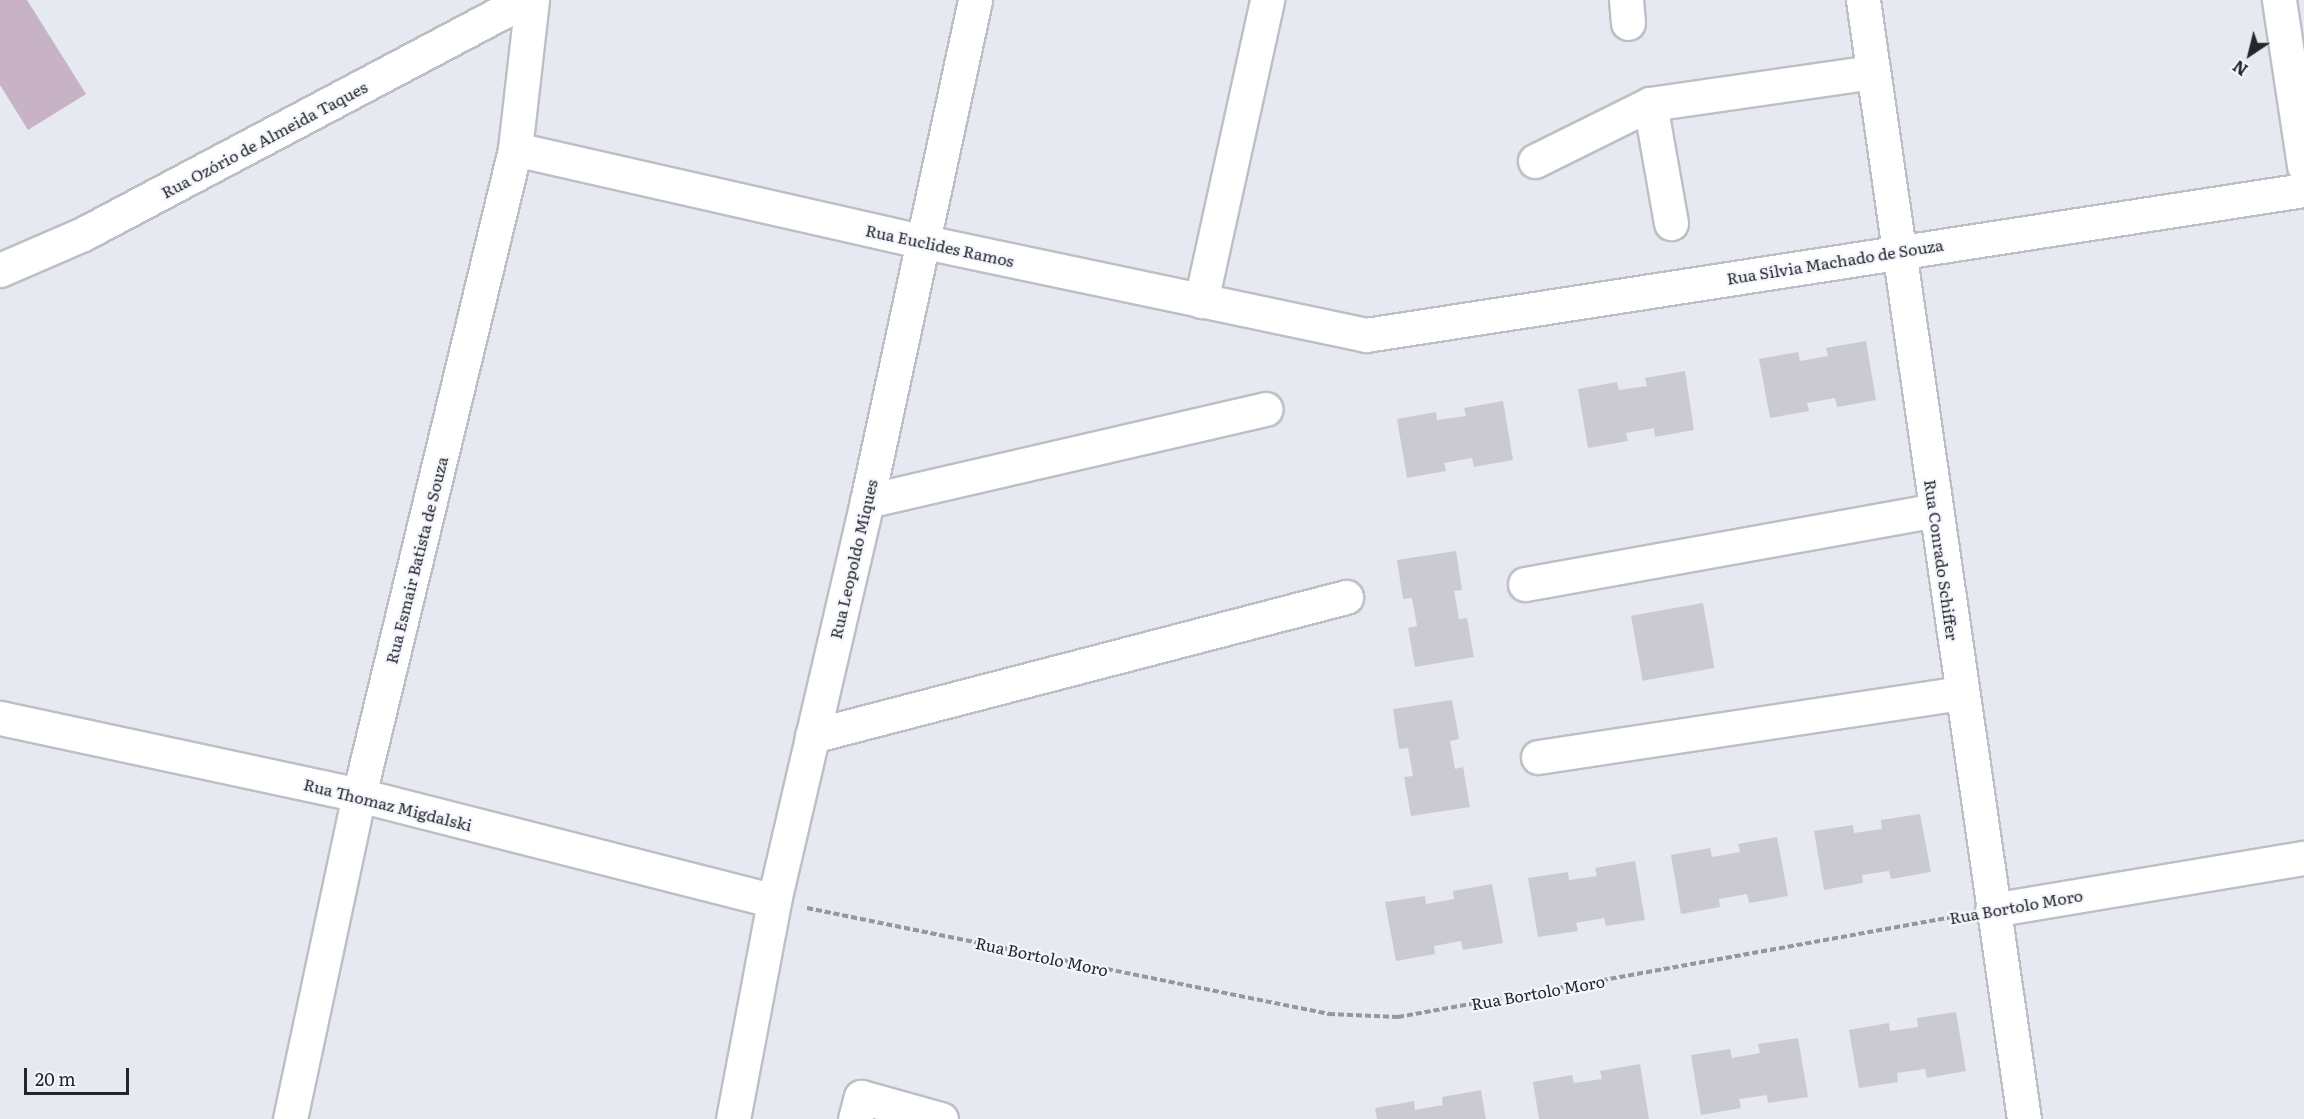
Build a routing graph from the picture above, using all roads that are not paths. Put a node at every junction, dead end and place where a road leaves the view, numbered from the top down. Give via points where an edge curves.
1 (525, 0) edge
2 (532, 0) edge
3 (975, 0) edge
4 (1267, 0) edge
5 (1863, 0) edge
6 (2279, 0) edge
7 (1873, 72) junction
8 (1650, 104) junction
9 (515, 149) junction
10 (1535, 162) dead end
11 (2304, 166) edge
12 (2304, 190) edge
13 (1671, 223) dead end
14 (925, 242) junction
15 (1898, 250) junction
16 (0, 270) edge
17 (1201, 301) junction
18 (1366, 335) joint
19 (1266, 409) dead end
20 (867, 501) junction
21 (1935, 510) junction
22 (1525, 584) dead end
23 (1346, 597) dead end
24 (1961, 693) junction
25 (0, 718) edge
26 (812, 736) junction
27 (1538, 757) dead end
28 (359, 795) junction
29 (2304, 858) edge
30 (774, 901) junction
31 (1992, 909) junction
32 (290, 1119) edge
33 (733, 1119) edge
34 (855, 1119) edge
35 (941, 1119) edge
36 (2024, 1119) edge

1 - 16 street, Rua Ozório de Almeida Taques via 83,234
2 - 9 street, Rua Esmair Batista de Souza
3 - 14 street, Rua Leopoldo Miques
4 - 17 street
5 - 7 street, Rua Conrado Schiffer
6 - 11 street
7 - 8 street
7 - 15 street, Rua Conrado Schiffer
8 - 10 street
8 - 13 street
9 - 14 street, Rua Euclides Ramos
9 - 28 street, Rua Esmair Batista de Souza
12 - 15 street, Rua Sílvia Machado de Souza
14 - 17 street, Rua Euclides Ramos
14 - 20 street, Rua Leopoldo Miques
15 - 18 street, Rua Sílvia Machado de Souza
15 - 21 street, Rua Conrado Schiffer
17 - 18 street, Rua Euclides Ramos
19 - 20 street
20 - 26 street, Rua Leopoldo Miques
21 - 22 street
21 - 24 street, Rua Conrado Schiffer
23 - 26 street
24 - 27 street
24 - 31 street, Rua Conrado Schiffer
25 - 28 street, Rua Thomaz Migdalski
26 - 30 street, Rua Leopoldo Miques
28 - 30 street, Rua Thomaz Migdalski
28 - 32 street, Rua Esmair Batista de Souza
29 - 31 street, Rua Bortolo Moro
30 - 33 street, Rua Leopoldo Miques
31 - 36 street, Rua Conrado Schiffer
34 - 35 street via 861,1097

